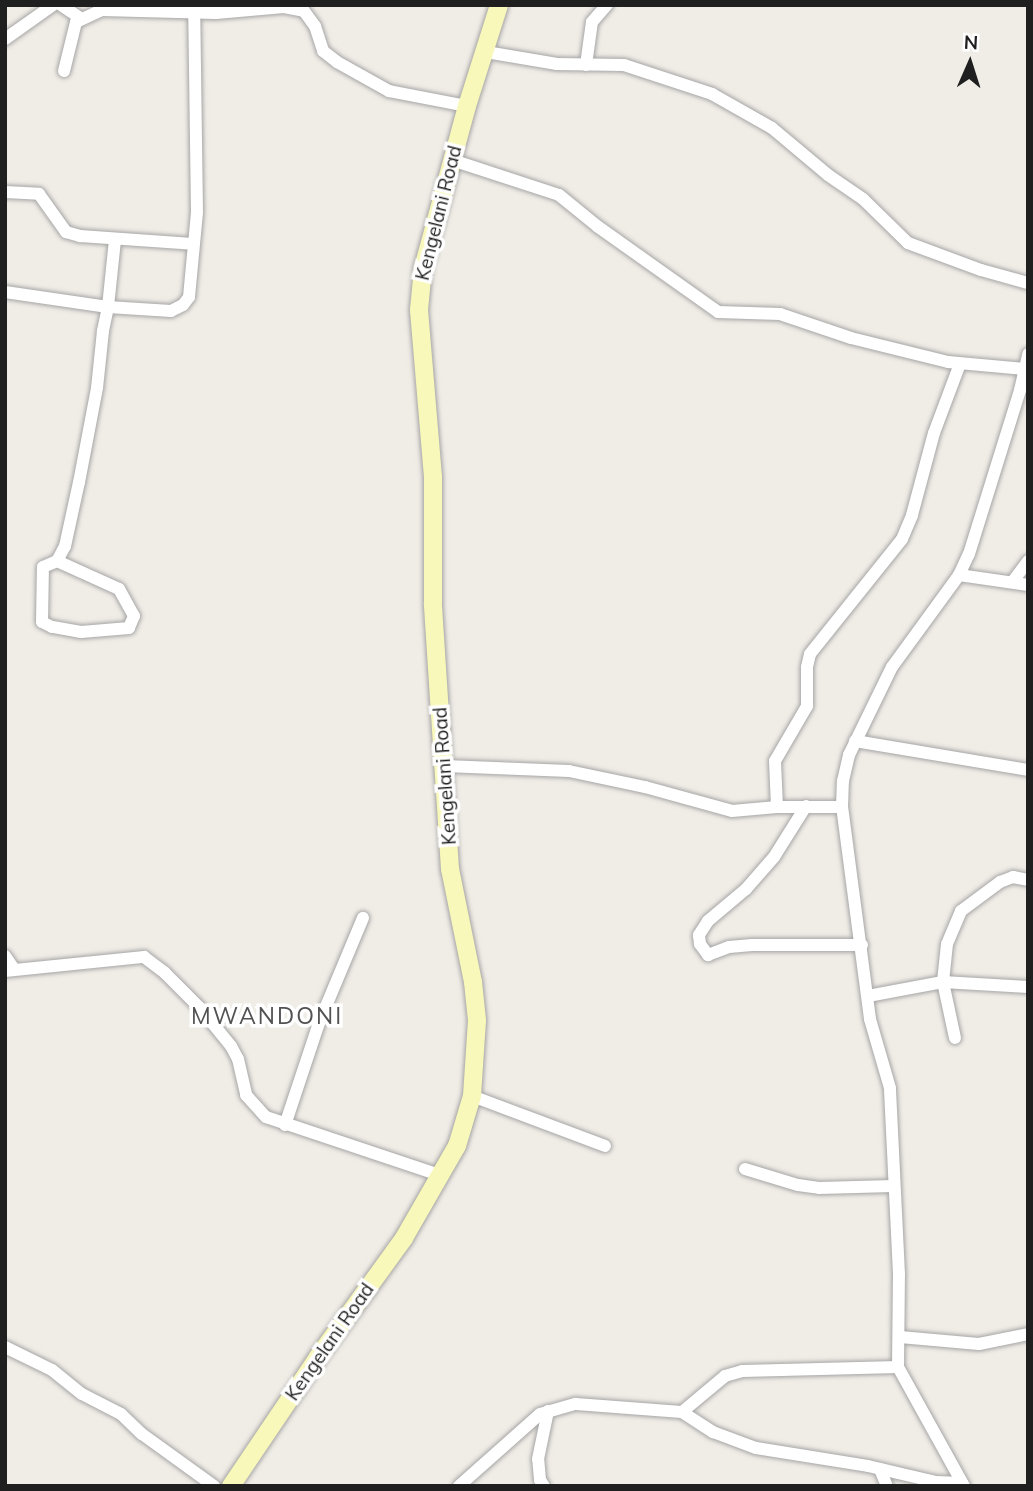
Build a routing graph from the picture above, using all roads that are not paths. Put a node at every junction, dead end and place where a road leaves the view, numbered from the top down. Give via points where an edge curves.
1 (53, 5) edge
2 (61, 5) edge
3 (499, 5) edge
4 (607, 5) edge
5 (193, 8) edge
6 (303, 8) edge
7 (80, 18) junction
8 (5, 39) edge
9 (486, 52) junction
10 (586, 65) junction
11 (64, 71) dead end
12 (467, 106) junction
13 (452, 160) junction
14 (5, 192) edge
15 (114, 240) junction
16 (193, 244) junction
17 (1028, 283) edge
18 (5, 292) edge
19 (108, 307) junction
20 (1028, 354) edge
21 (960, 364) junction
22 (1024, 369) junction
23 (1024, 390) edge
24 (57, 561) junction
25 (1028, 561) edge
26 (959, 575) junction
27 (1013, 581) junction
28 (1028, 584) edge
29 (855, 741) junction
30 (445, 766) junction
31 (1028, 770) edge
32 (806, 806) junction
33 (776, 807) junction
34 (842, 807) junction
35 (1028, 880) edge
36 (363, 918) dead end
37 (862, 945) junction
38 (5, 957) edge
39 (10, 970) edge
40 (943, 982) junction
41 (1028, 987) edge
42 (868, 996) junction
43 (955, 1038) dead end
44 (472, 1096) junction
45 (285, 1125) junction
46 (605, 1146) dead end
47 (745, 1170) dead end
48 (442, 1176) junction
49 (893, 1186) junction
50 (1028, 1334) edge
51 (900, 1337) junction
52 (5, 1347) edge
53 (898, 1367) junction
54 (548, 1411) junction
55 (682, 1412) junction
56 (880, 1469) junction
57 (963, 1484) edge
58 (214, 1486) edge
59 (231, 1486) edge
60 (459, 1486) edge
61 (544, 1486) edge
62 (887, 1486) edge

1 - 8 street
2 - 7 street
3 - 9 main road, Kengelani Road
4 - 10 street via 592,22
5 - 6 street
5 - 7 street via 102,10
5 - 16 street via 199,158
6 - 12 street via 328,57 389,91
7 - 11 street via 72,30
9 - 10 street
9 - 12 main road, Kengelani Road
10 - 17 street via 624,65 712,94 772,128 863,200 908,243
12 - 13 main road, Kengelani Road
13 - 21 street via 559,195 718,312 780,314 851,338
13 - 30 main road, Kengelani Road via 423,268 419,322 433,477 433,603
14 - 15 street via 39,194 66,232
15 - 16 street
15 - 19 street
16 - 19 street via 189,297 178,309
18 - 19 street
19 - 24 street via 79,482 65,547
20 - 22 street
21 - 22 street
21 - 33 street via 902,539 810,654 807,706 775,761
22 - 23 street
23 - 26 street
24 - 24 street via 43,567 41,622 81,632 132,625 134,612 119,589
25 - 27 street
26 - 27 street
26 - 29 street via 892,667
27 - 28 street
29 - 31 street
29 - 34 street via 845,770
30 - 33 street via 569,771 645,787 720,810
30 - 44 main road, Kengelani Road via 452,887 476,1004
32 - 33 street
32 - 34 street
32 - 37 street via 774,857 708,922 699,936 700,944 708,955 752,945
34 - 37 street
35 - 40 street via 1013,877 1000,881 961,911 947,944
36 - 45 street via 319,1023
37 - 42 street
38 - 39 street
39 - 45 street via 144,957 201,1008 231,1046 252,1105
40 - 41 street
40 - 42 street
40 - 43 street
42 - 49 street via 877,1049 890,1088
44 - 46 street
44 - 48 main road, Kengelani Road
45 - 48 street
47 - 49 street via 808,1186
48 - 59 main road, Kengelani Road
49 - 51 street
50 - 51 street via 979,1344
51 - 53 street
52 - 58 street via 52,1370 82,1394 121,1414
53 - 55 street via 742,1371 725,1376
53 - 57 street
54 - 55 street via 584,1404
54 - 60 street
54 - 61 street via 538,1447
55 - 56 street via 713,1432 756,1448
56 - 57 street
56 - 62 street

